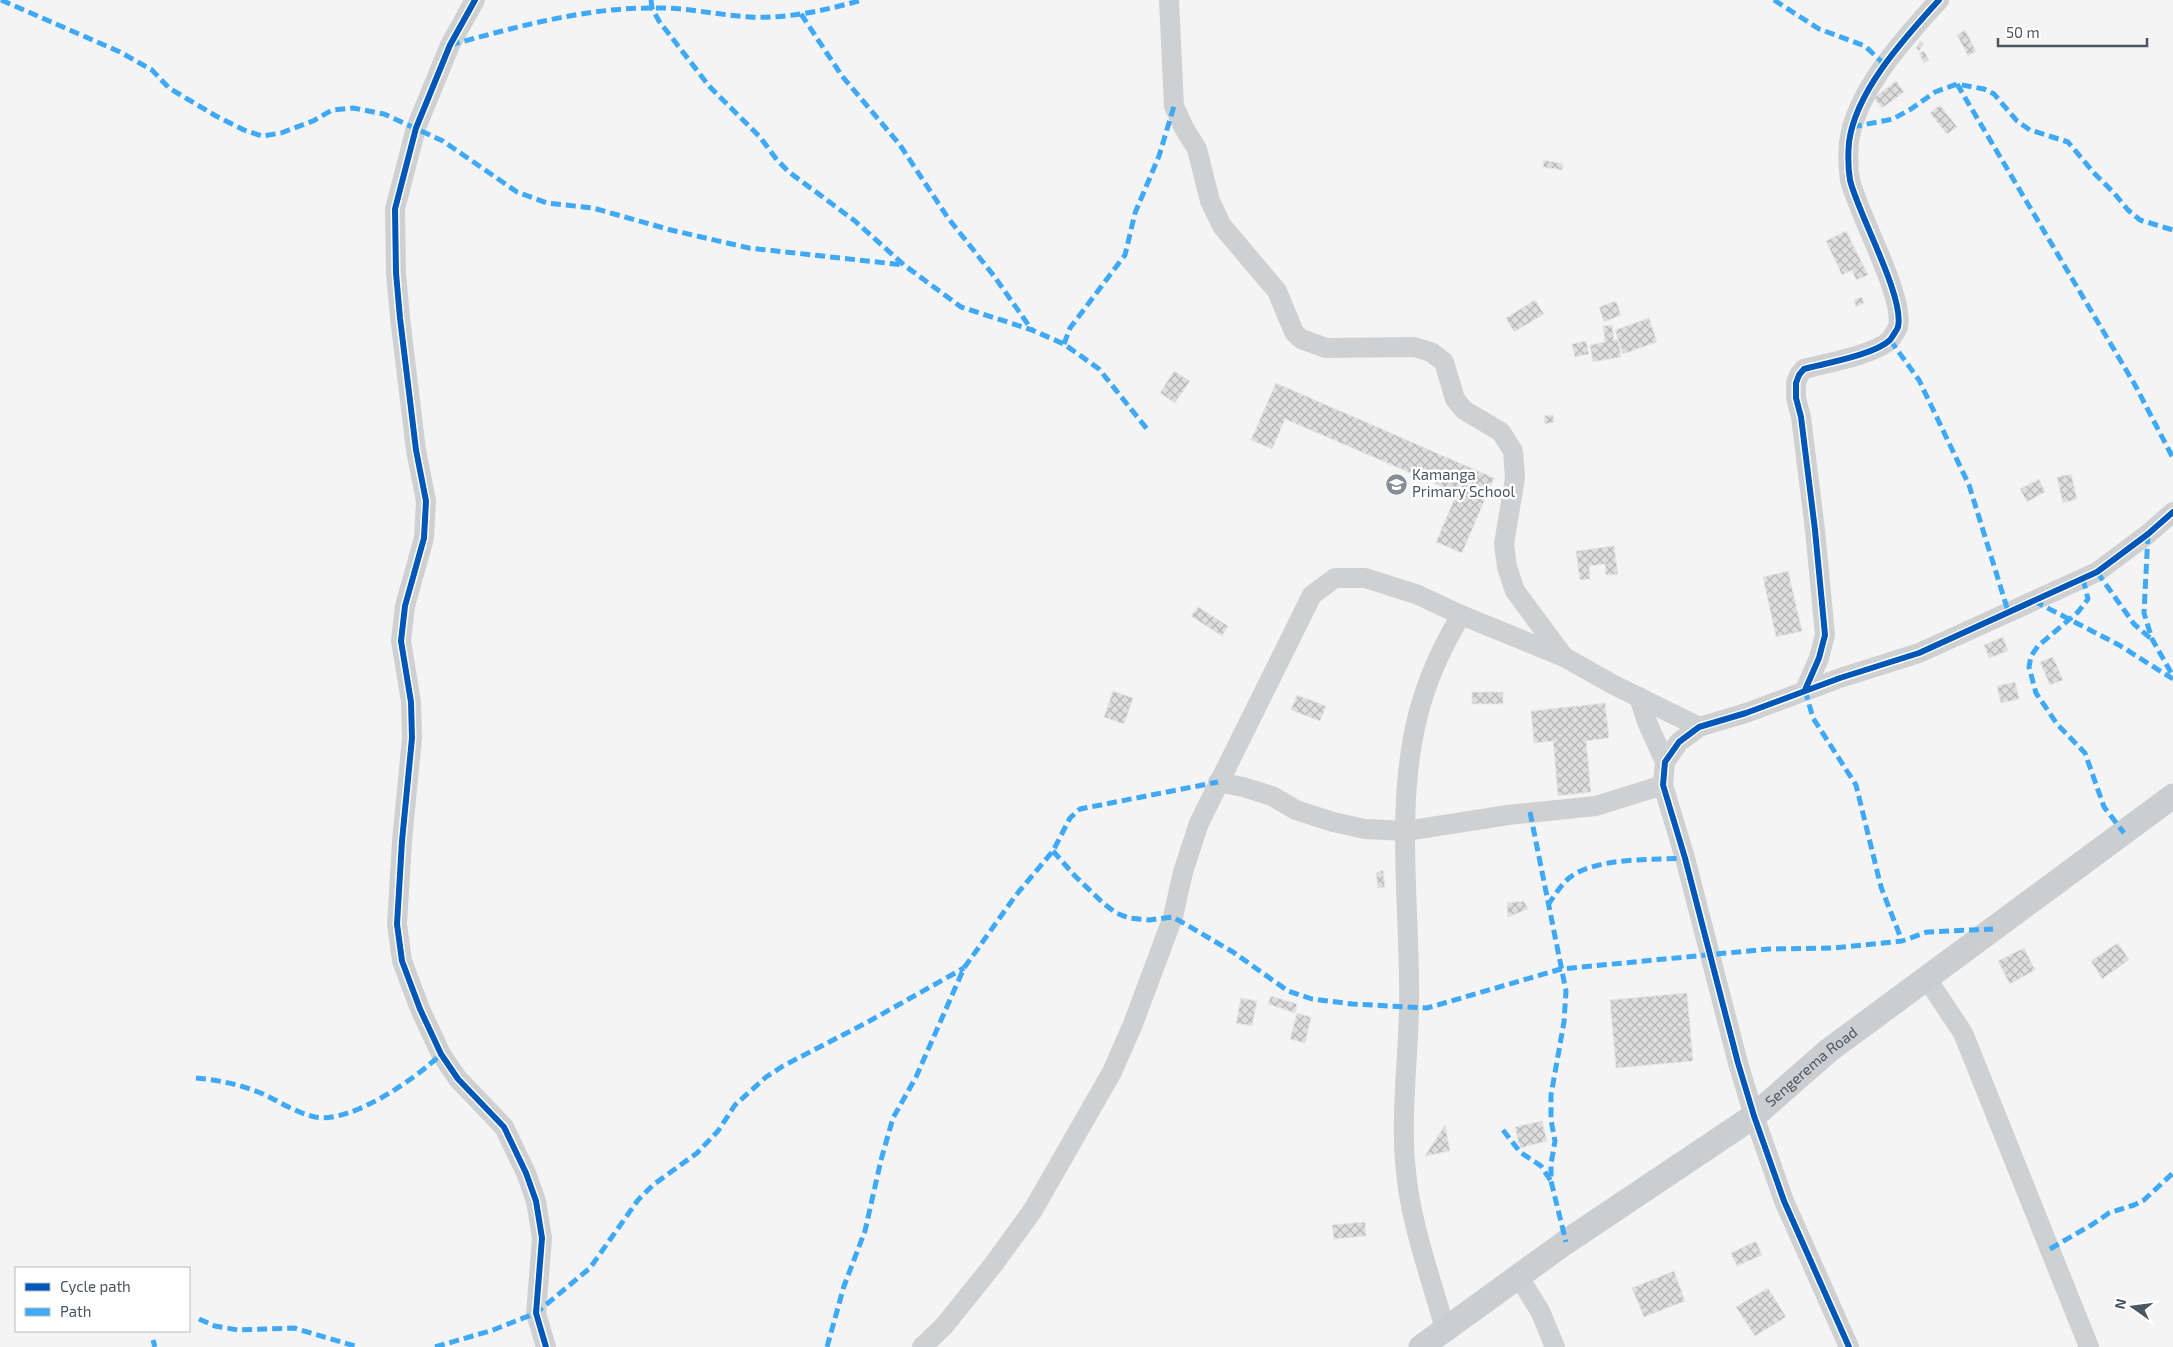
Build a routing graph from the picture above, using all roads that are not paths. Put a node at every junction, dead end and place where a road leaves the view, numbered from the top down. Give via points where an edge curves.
1 (475, 0) edge
2 (1169, 0) edge
3 (1939, 0) edge
4 (2173, 512) edge
5 (1461, 615) junction
6 (1564, 657) junction
7 (1805, 690) junction
8 (1639, 697) junction
9 (1700, 727) junction
10 (1665, 762) junction
11 (1218, 782) junction
12 (1663, 785) junction
13 (2173, 796) edge
14 (1406, 831) junction
15 (1927, 979) junction
16 (1754, 1116) junction
17 (1518, 1276) junction
18 (1445, 1329) junction
19 (546, 1347) edge
20 (922, 1347) edge
21 (1421, 1347) edge
22 (1554, 1347) edge
23 (1849, 1347) edge
24 (2089, 1347) edge

1 - 19 street via 450,45 416,128 395,209 400,318 416,450 426,501 424,538 405,606 402,640 411,702 412,738 397,924 402,960 441,1054 458,1078 504,1127 536,1201 542,1238 536,1313
2 - 6 street via 1174,106 1197,149 1210,201 1222,226 1277,291 1294,332 1301,339 1326,348 1414,347 1431,352 1444,362 1455,398 1464,410 1501,432 1513,451 1515,478 1504,544 1507,567 1515,591
3 - 7 street via 1885,65 1861,103 1849,144 1850,181 1889,280 1898,313 1898,328 1890,340 1874,350 1804,368 1796,384 1825,635
4 - 7 street via 2096,572 1919,653
5 - 6 street
5 - 11 street via 1416,594 1365,578 1335,578 1312,595
5 - 14 street via 1441,649 1418,715 1407,792
6 - 8 street
7 - 9 street via 1746,714
8 - 9 street
8 - 10 street
9 - 10 street via 1679,742
10 - 12 street
11 - 14 street via 1272,796 1296,810 1333,822
11 - 20 street via 1199,824 1173,917 1112,1072 1032,1210 993,1265 944,1326
12 - 14 street via 1596,806 1508,815
12 - 16 street
13 - 15 main road, Sengerema Road
14 - 18 street via 1409,1008 1404,1116 1406,1171 1420,1243
15 - 16 main road, Sengerema Road via 1828,1051
15 - 24 street via 1963,1033
16 - 17 main road, Sengerema Road
16 - 23 street via 1784,1201
17 - 18 main road, Sengerema Road
17 - 22 street via 1540,1311
18 - 21 main road, Sengerema Road

